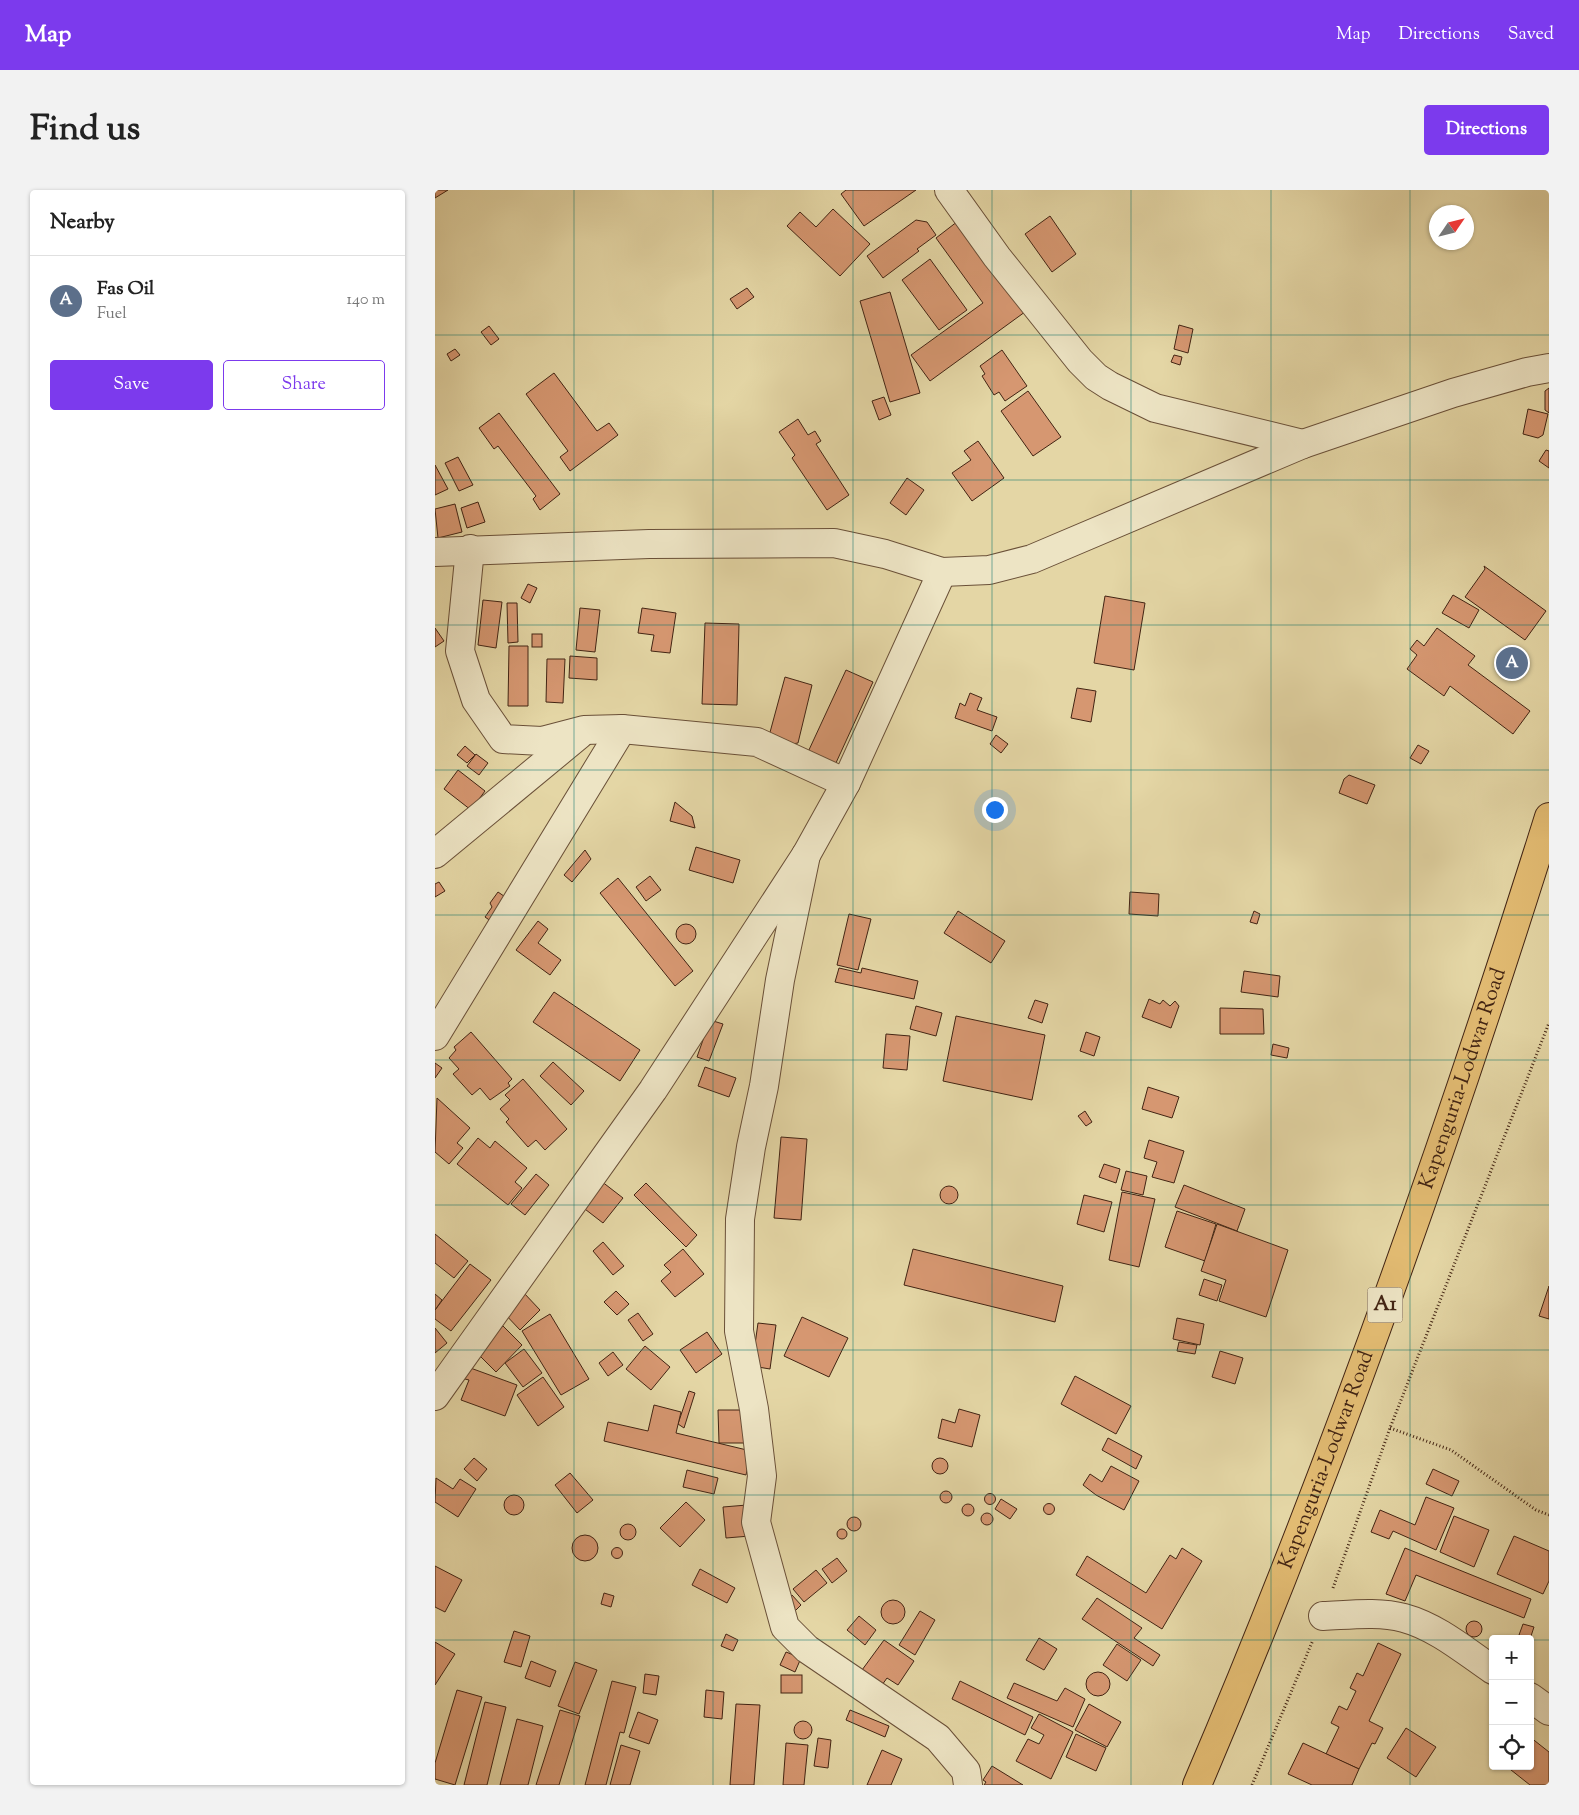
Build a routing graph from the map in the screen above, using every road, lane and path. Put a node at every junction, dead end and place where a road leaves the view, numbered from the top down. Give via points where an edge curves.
1 (949, 190) edge
2 (1549, 368) edge
3 (1303, 444) junction
4 (470, 550) junction
5 (435, 552) edge
6 (942, 572) junction
7 (622, 729) junction
8 (584, 730) junction
9 (846, 783) junction
10 (1549, 817) edge
11 (435, 854) edge
12 (806, 855) junction
13 (1549, 1023) edge
14 (435, 1036) edge
15 (435, 1396) edge
16 (1391, 1428) junction
17 (1549, 1515) edge
18 (1323, 1616) junction
19 (1489, 1667) edge
20 (1534, 1700) edge
21 (1549, 1711) edge
22 (968, 1785) edge
23 (1197, 1785) edge
24 (1252, 1785) edge

1 - 3 street via 997,257 1080,361 1096,376 1155,408
2 - 3 street via 1453,393
3 - 6 street via 1032,559 989,570
4 - 5 street
4 - 6 street via 649,544 833,543 885,554
4 - 8 street via 460,651 476,700 503,739 542,741
6 - 9 street
7 - 8 street
7 - 9 street via 757,742
7 - 14 street
8 - 11 street
9 - 12 street
10 - 23 highway, Kapenguria-Lodwar Road / A1 via 1481,1031 1392,1287 1306,1521
12 - 15 street via 653,1090
12 - 22 street via 780,980 740,1218 739,1331 754,1409 762,1476 756,1522 785,1628 807,1649 938,1738 966,1771
13 - 16 path
16 - 17 path via 1451,1450 1536,1510
16 - 18 path
18 - 19 street via 1380,1614 1404,1618 1439,1634
18 - 24 path
20 - 21 street

